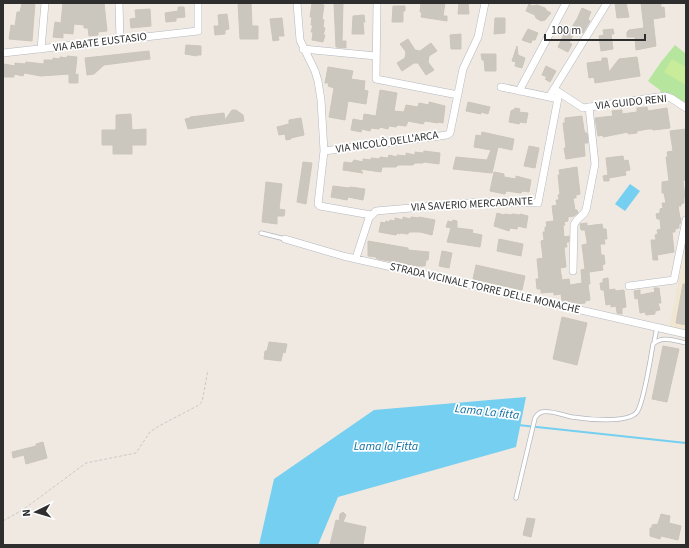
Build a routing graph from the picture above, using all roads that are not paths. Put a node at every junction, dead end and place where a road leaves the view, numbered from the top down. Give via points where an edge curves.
1 (45, 3) edge
2 (119, 3) edge
3 (198, 3) edge
4 (296, 3) edge
5 (377, 3) edge
6 (485, 3) edge
7 (566, 3) edge
8 (607, 3) edge
9 (120, 40) junction
10 (303, 48) junction
11 (41, 49) junction
12 (3, 53) edge
13 (376, 56) junction
14 (501, 87) dead end
15 (519, 91) junction
16 (557, 94) junction
17 (458, 95) junction
18 (589, 107) junction
19 (686, 108) edge
20 (324, 151) junction
21 (371, 215) junction
22 (686, 220) edge
23 (261, 233) dead end
24 (285, 239) joint
25 (356, 258) junction
26 (574, 271) dead end
27 (629, 286) dead end
28 (657, 327) junction
29 (686, 334) edge
30 (686, 343) edge
31 (653, 344) junction
32 (516, 498) dead end

1 - 11 street
2 - 9 street
3 - 9 street, VIA ABATE EUSTASIO via 198,31
4 - 10 street
5 - 13 street
6 - 17 street via 478,36 463,69
7 - 15 street
8 - 16 street
9 - 11 street, VIA ABATE EUSTASIO
10 - 13 street
10 - 20 street via 318,81
11 - 12 street, VIA ABATE EUSTASIO
13 - 17 street via 376,79
14 - 15 street
15 - 16 street via 549,97
16 - 18 street, VIA GUIDO RENI via 581,108
16 - 21 street, VIA SAVERIO MERCADANTE via 538,203 475,203 378,210
17 - 20 street, VIA NICOLÒ DELL'ARCA via 450,133
18 - 19 street, VIA GUIDO RENI via 665,96
18 - 26 street via 595,168 586,210 574,225
20 - 21 street, VIA SAVERIO MERCADANTE via 317,202 319,205
21 - 25 street
22 - 27 street via 674,280
23 - 24 lane
24 - 25 street, STRADA VICINALE TORRE DELLE MONACHE
25 - 28 street, STRADA VICINALE TORRE DELLE MONACHE
28 - 29 street, STRADA VICINALE TORRE DELLE MONACHE
28 - 31 lane
30 - 31 lane via 666,339 657,340
31 - 32 lane via 641,403 636,414 619,419 606,419 545,412 535,418

